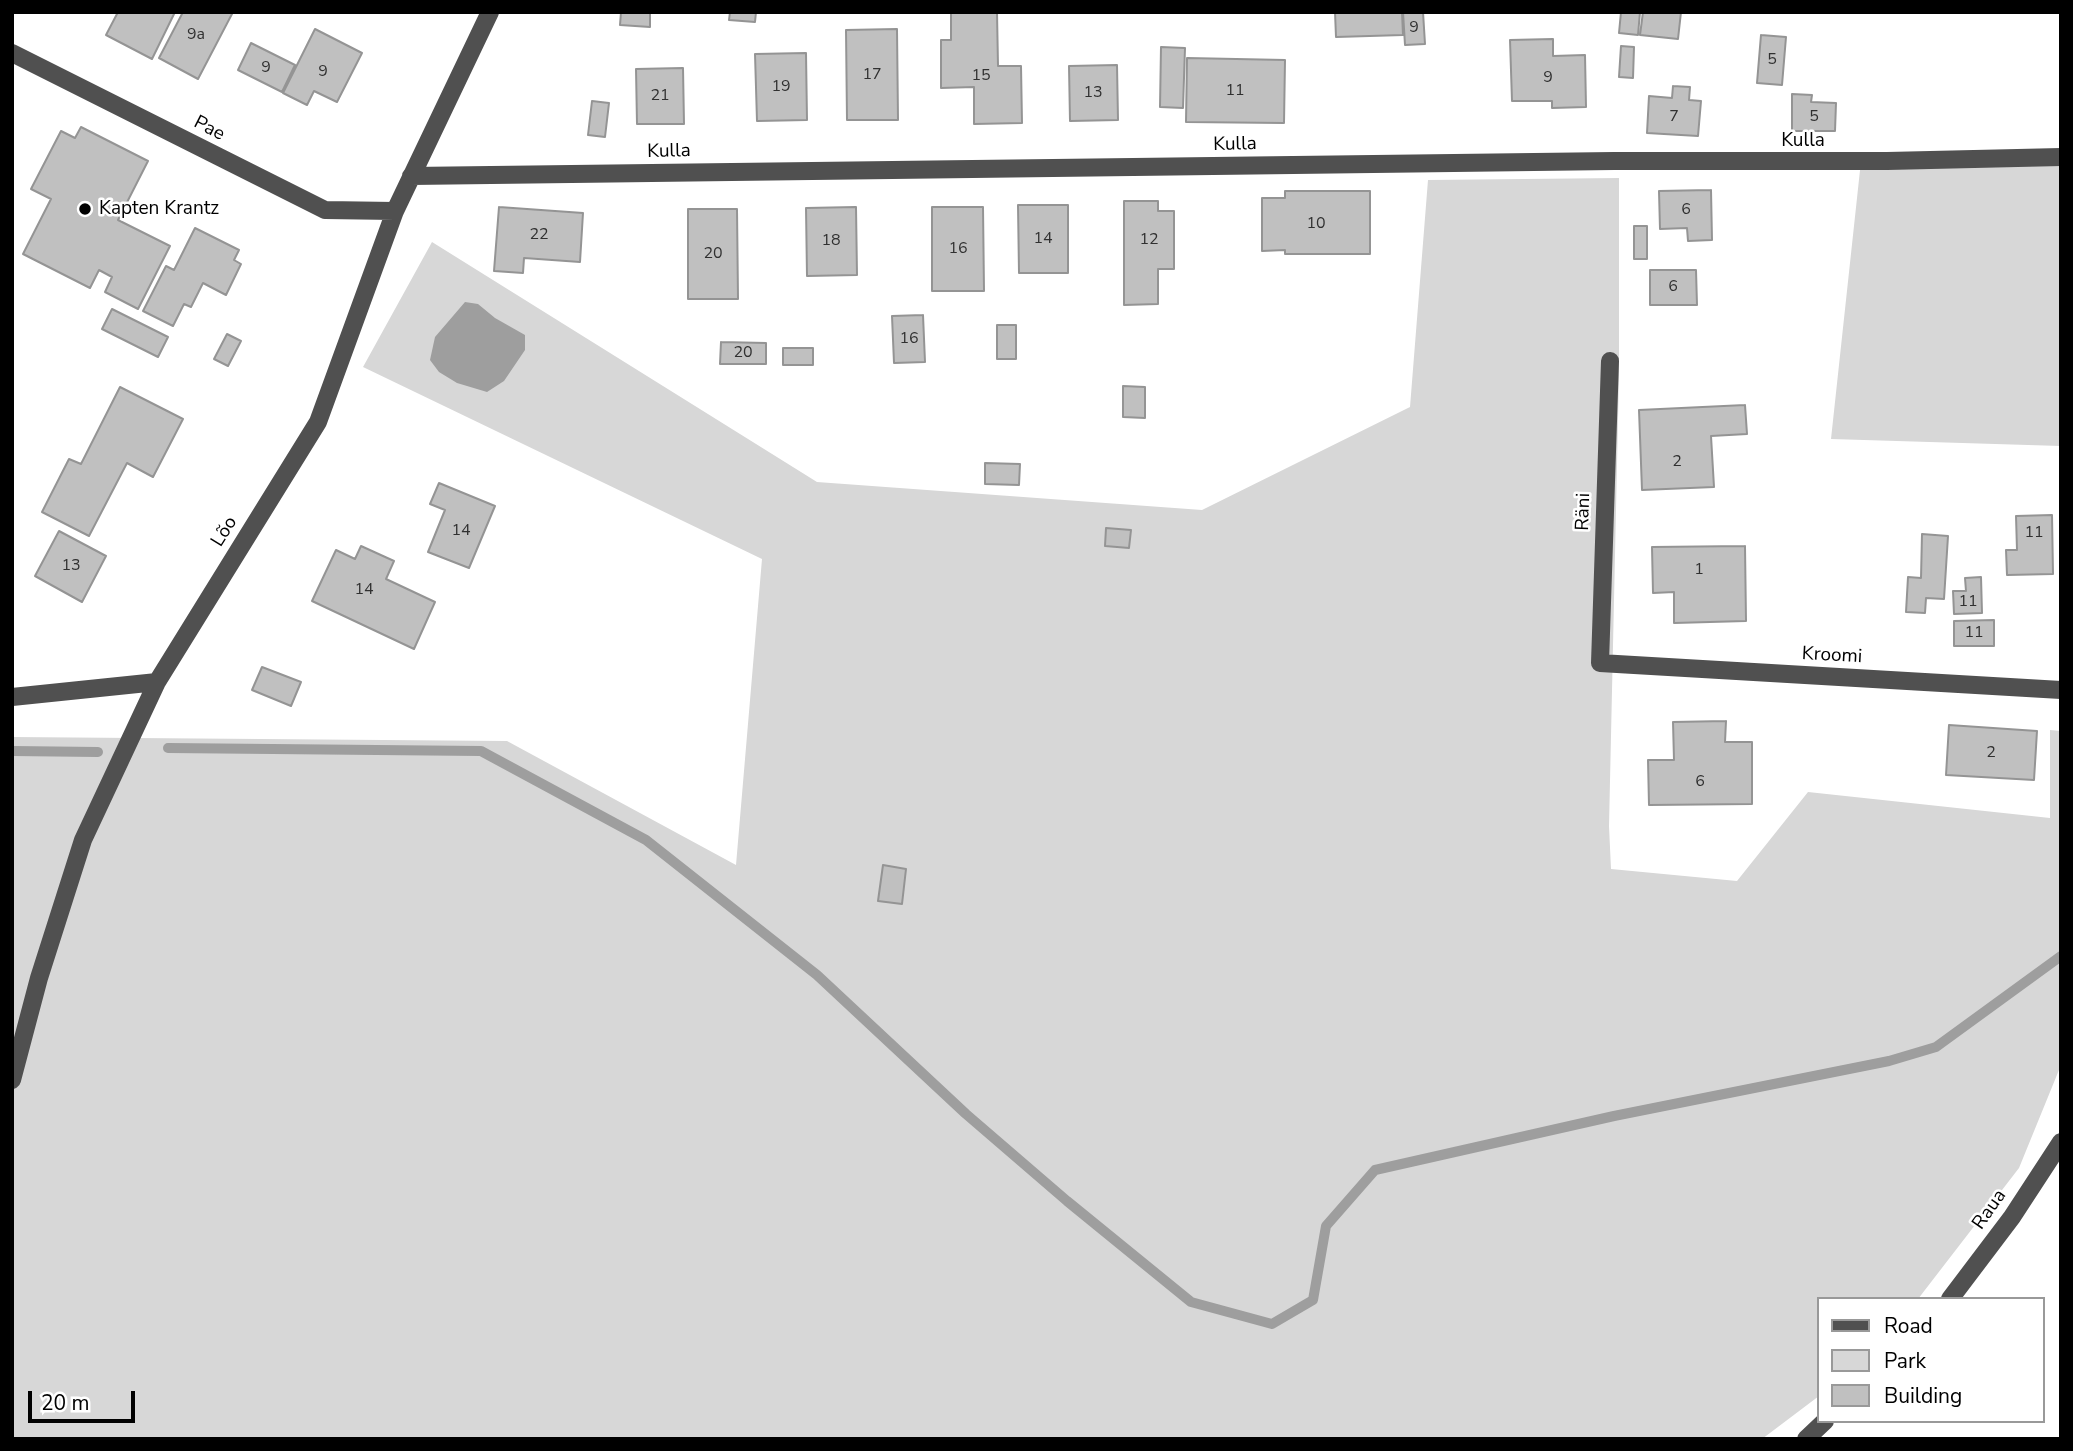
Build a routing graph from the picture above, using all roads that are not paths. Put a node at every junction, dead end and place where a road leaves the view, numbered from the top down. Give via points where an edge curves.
1 (490, 12) edge
2 (12, 53) edge
3 (2061, 158) edge
4 (411, 176) junction
5 (395, 211) junction
6 (1610, 361) dead end
7 (1600, 663) joint
8 (157, 682) junction
9 (2061, 690) edge
10 (12, 697) edge
11 (12, 1080) edge
12 (2061, 1142) edge
13 (1952, 1297) edge
14 (1823, 1423) edge
15 (1806, 1439) edge

1 - 4 street, Lõo
2 - 5 street, Pae via 325,210
3 - 4 street, Kulla
4 - 5 street, Lõo
5 - 8 street, Lõo via 318,422
6 - 7 street, Räni
7 - 9 street, Kroomi
8 - 10 street
8 - 11 street, Lõo via 83,840
12 - 13 street, Raua
14 - 15 street

